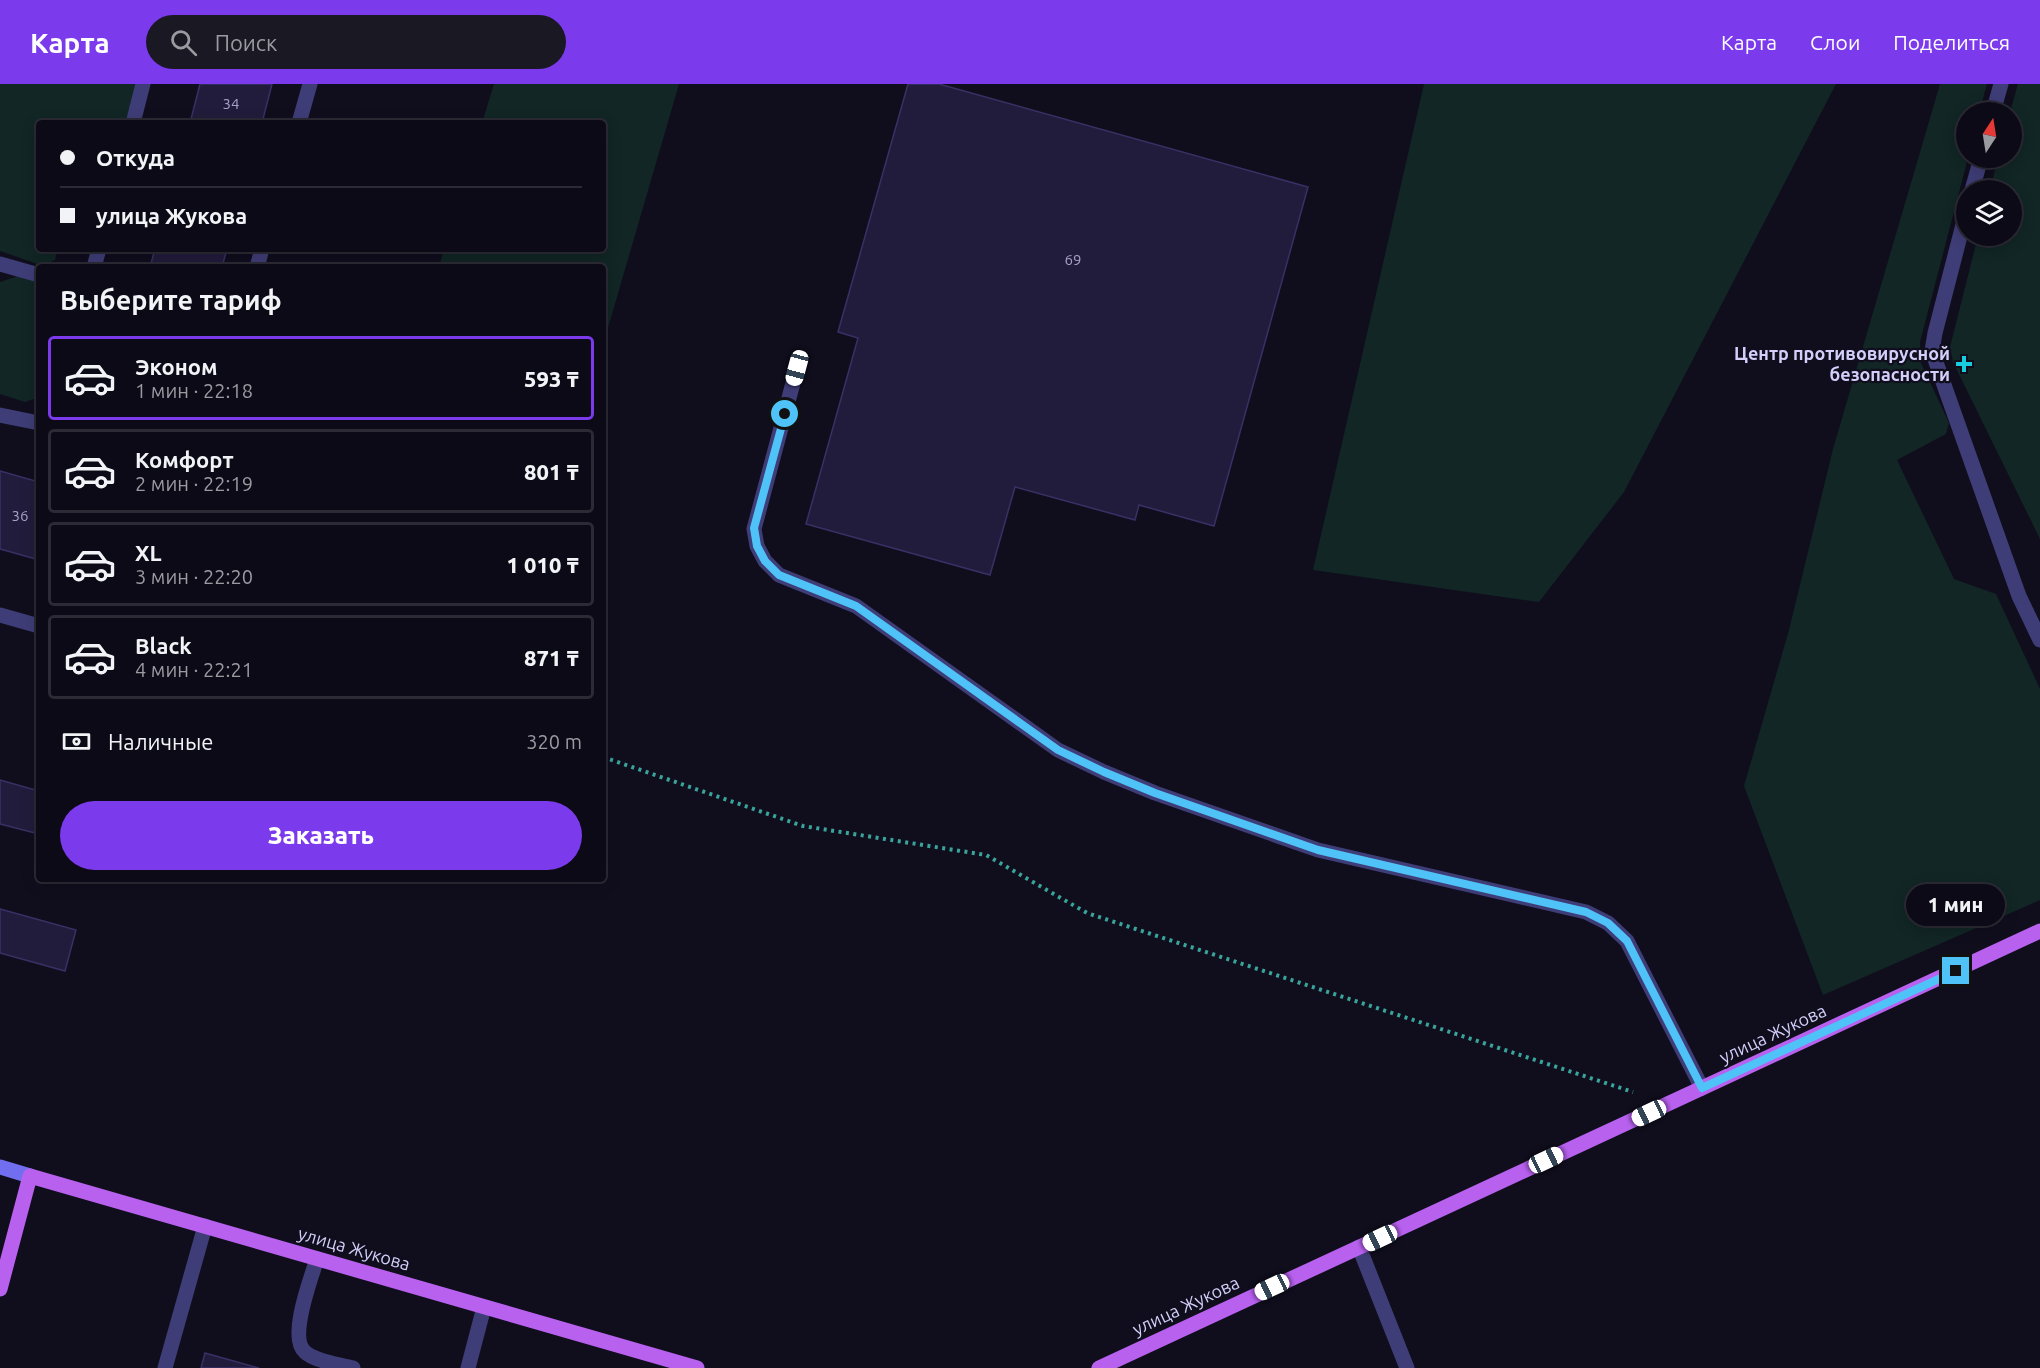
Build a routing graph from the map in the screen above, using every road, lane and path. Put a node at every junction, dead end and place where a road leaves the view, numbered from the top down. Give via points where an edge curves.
1 (143, 84) edge
2 (310, 84) edge
3 (2001, 84) edge
4 (1996, 102) edge
5 (133, 120) edge
6 (300, 120) edge
7 (1957, 246) edge
8 (0, 264) edge
9 (36, 274) edge
10 (797, 368) dead end
11 (0, 415) edge
12 (36, 422) edge
13 (0, 615) edge
14 (36, 625) edge
15 (2040, 640) edge
16 (606, 758) edge
17 (2040, 931) edge
18 (1702, 1088) junction
19 (1669, 1104) junction
20 (0, 1167) edge
21 (30, 1176) junction
22 (205, 1226) junction
23 (1359, 1247) junction
24 (317, 1259) junction
25 (0, 1289) edge
26 (484, 1306) junction
27 (165, 1368) edge
28 (353, 1368) edge
29 (468, 1368) edge
30 (697, 1368) edge
31 (1099, 1368) edge
32 (1407, 1368) edge

1 - 5 lane
2 - 6 lane
3 - 4 lane
7 - 15 lane via 1932,351 2019,596
8 - 9 lane
10 - 18 lane via 754,528 757,546 779,575 856,606 1058,750 1104,772 1318,850 1586,912 1608,923 1627,941
11 - 12 lane
13 - 14 lane
16 - 19 path via 803,826 986,855 1087,913
17 - 18 main road, улица Жукова
18 - 19 main road, улица Жукова
19 - 23 main road, улица Жукова
20 - 21 main road, улица Жукова
21 - 22 main road, улица Жукова
21 - 25 main road
22 - 24 main road, улица Жукова
22 - 27 lane
23 - 31 main road, улица Жукова
23 - 32 lane
24 - 26 main road, улица Жукова
24 - 28 lane via 298,1329 299,1346 313,1356
26 - 29 lane
26 - 30 main road, улица Жукова

